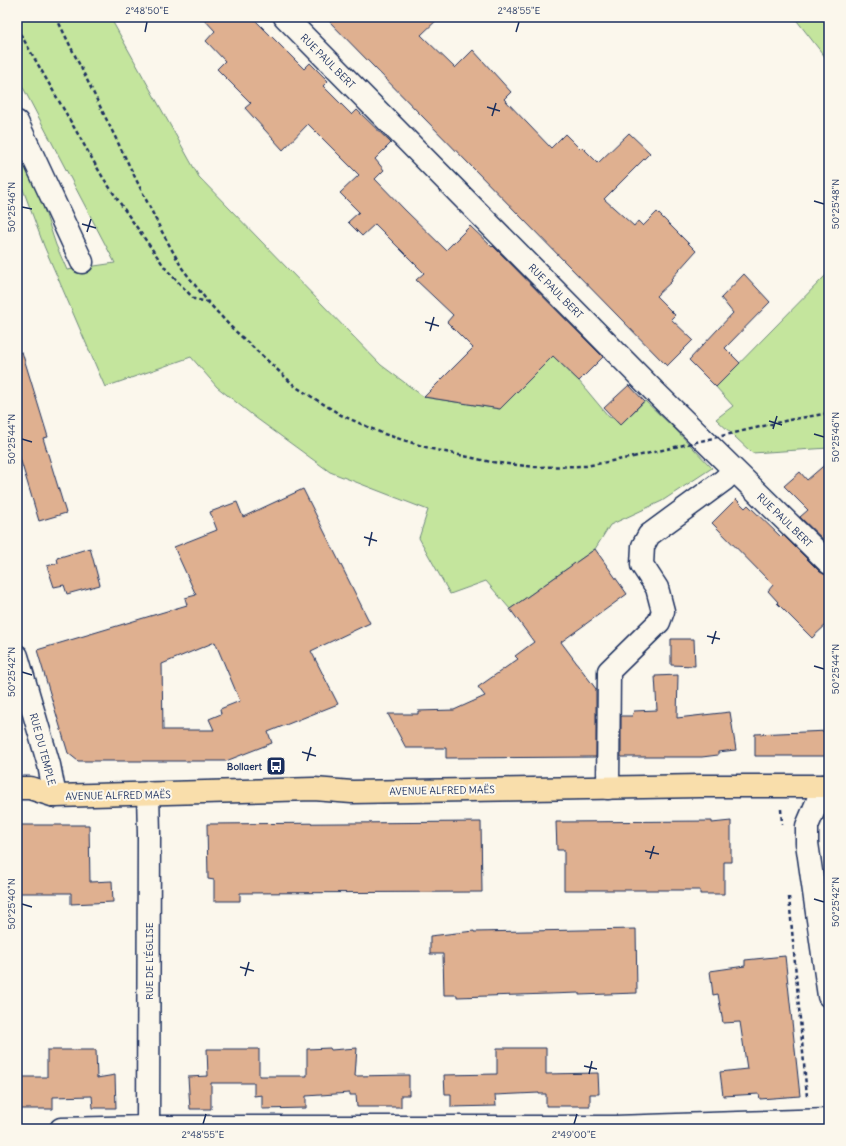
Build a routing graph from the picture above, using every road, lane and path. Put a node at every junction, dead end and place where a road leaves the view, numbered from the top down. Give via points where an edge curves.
1 (56, 17) edge
2 (285, 17) edge
3 (17, 28) edge
4 (17, 122) edge
5 (82, 262) dead end
6 (208, 302) junction
7 (829, 413) edge
8 (734, 470) junction
9 (829, 563) edge
10 (17, 656) edge
11 (826, 786) edge
12 (779, 787) junction
13 (17, 788) edge
14 (608, 788) junction
15 (148, 793) junction
16 (55, 796) junction
17 (17, 803) edge
18 (783, 827) dead end
19 (788, 890) dead end
20 (829, 996) edge
21 (819, 1121) edge
22 (148, 1128) edge
23 (61, 1129) edge

1 - 6 path via 160,230 182,268
2 - 8 street, RUE PAUL BERT
3 - 6 path via 124,210 166,269 184,289 194,299
4 - 5 street
6 - 7 path, bridge via 296,387 341,415 384,434 484,461 535,467 586,466
8 - 9 street, RUE PAUL BERT
8 - 14 street via 649,535 643,546 642,565 657,588 663,611 659,622 610,671
10 - 16 street, RUE DU TEMPLE via 49,765
11 - 12 main road, AVENUE ALFRED MAËS
11 - 20 street via 807,826 807,842
12 - 14 main road, AVENUE ALFRED MAËS
12 - 18 path
13 - 16 main road, AVENUE ALFRED MAËS via 30,788
14 - 15 main road, AVENUE ALFRED MAËS via 352,792 314,789
15 - 16 main road, AVENUE ALFRED MAËS
15 - 22 street, RUE DE L'ÉGLISE
16 - 17 main road, AVENUE ALFRED MAËS via 44,802
19 - 21 path
21 - 22 street via 614,1127
22 - 23 street

